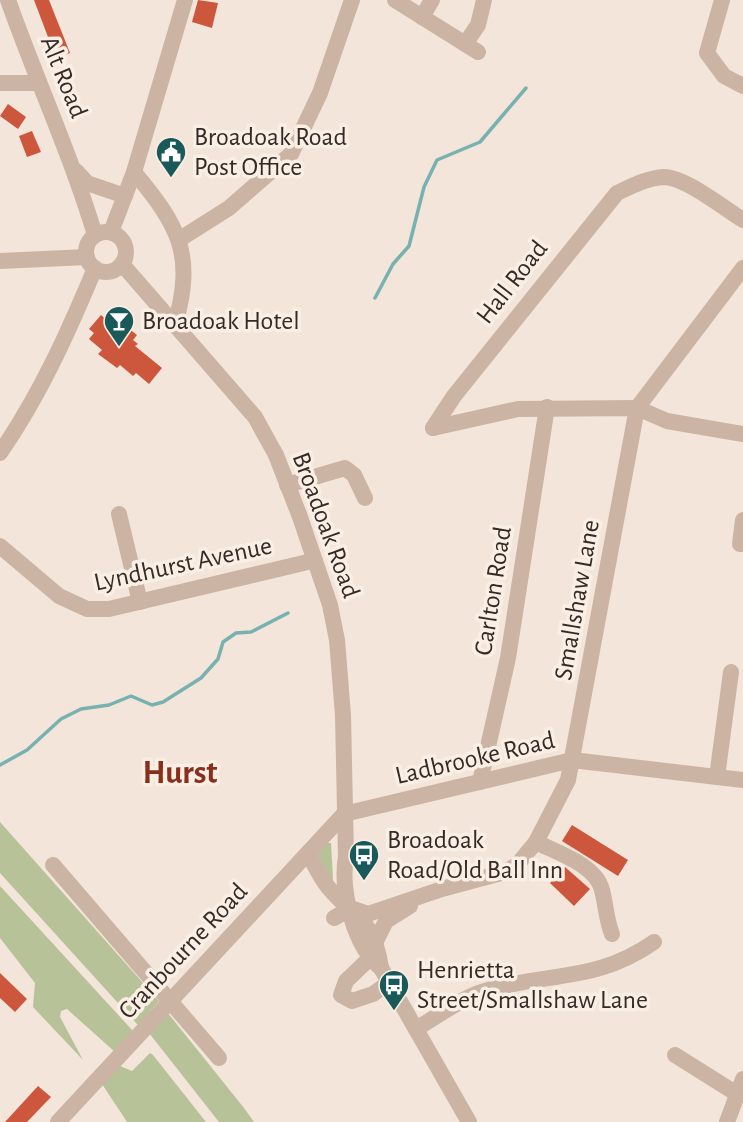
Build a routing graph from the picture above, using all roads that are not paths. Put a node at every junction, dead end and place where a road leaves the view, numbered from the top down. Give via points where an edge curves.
1 (8, 0) edge
2 (185, 0) edge
3 (352, 0) edge
4 (395, 0) edge
5 (432, 0) edge
6 (484, 0) edge
7 (722, 0) edge
8 (422, 17) junction
9 (0, 83) edge
10 (38, 83) junction
11 (743, 86) edge
12 (76, 171) junction
13 (134, 172) junction
14 (125, 196) junction
15 (743, 220) edge
16 (103, 234) junction
17 (180, 239) junction
18 (0, 261) edge
19 (91, 263) junction
20 (122, 264) junction
21 (743, 268) edge
22 (175, 325) junction
23 (547, 407) junction
24 (637, 408) junction
25 (743, 434) edge
26 (0, 453) edge
27 (288, 485) junction
28 (365, 498) dead end
29 (119, 514) dead end
30 (743, 520) edge
31 (740, 544) dead end
32 (0, 546) edge
33 (312, 561) junction
34 (140, 602) junction
35 (731, 672) dead end
36 (572, 760) junction
37 (717, 777) junction
38 (743, 780) edge
39 (480, 782) junction
40 (344, 814) junction
41 (536, 842) junction
42 (308, 853) junction
43 (53, 865) dead end
44 (426, 894) junction
45 (351, 908) junction
46 (334, 918) dead end
47 (611, 933) dead end
48 (654, 942) dead end
49 (376, 960) junction
50 (168, 1002) junction
51 (416, 1029) junction
52 (675, 1055) dead end
53 (219, 1058) dead end
54 (740, 1087) edge
55 (58, 1122) edge
56 (469, 1122) edge
57 (727, 1122) edge

1 - 10 street, Alt Road
2 - 13 street
3 - 17 street via 320,93 291,154 229,208
4 - 8 street
5 - 8 street
6 - 8 street via 471,48
7 - 11 street via 707,53 724,76
9 - 10 street
10 - 12 street, Alt Road
12 - 14 street via 87,183
12 - 16 street, Alt Road
13 - 14 street
13 - 17 street
14 - 16 street
15 - 23 street, Hall Road via 667,177 643,181 617,193 433,428 489,414
16 - 19 street via 88,245
16 - 20 street via 125,246
17 - 22 street via 184,285
18 - 19 street
19 - 20 street via 106,272
19 - 26 street via 61,349
20 - 22 street, Broadoak Road
21 - 24 street, Smallshaw Lane
22 - 27 street, Broadoak Road via 255,416
23 - 24 street
23 - 39 street, Carlton Road via 508,658
24 - 25 street via 667,421
24 - 36 street, Smallshaw Lane
27 - 28 street via 345,468 354,475
27 - 33 street, Broadoak Road
29 - 34 street
30 - 31 street
32 - 34 street, Lyndhurst Avenue via 59,596 87,609
33 - 34 street, Lyndhurst Avenue
33 - 40 street, Broadoak Road via 330,605 337,640
35 - 37 street
36 - 37 street, Ladbrooke Road
36 - 39 street, Ladbrooke Road
36 - 41 street, Smallshaw Lane via 569,779
37 - 38 street, Ladbrooke Road
39 - 40 street, Ladbrooke Road
40 - 42 street, Cranbourne Road
40 - 45 street, Broadoak Road via 343,873
41 - 44 street, Smallshaw Lane via 505,873
41 - 47 street via 595,875
42 - 45 street via 328,887
42 - 50 street, Cranbourne Road
43 - 50 street
44 - 45 street, Smallshaw Lane via 368,914
44 - 49 street, Smallshaw Lane via 386,921
45 - 46 street
45 - 49 street, Broadoak Road via 353,924
48 - 51 street via 604,969 486,990
49 - 51 street, Broadoak Road
50 - 53 street
50 - 55 street, Cranbourne Road
51 - 56 street, Broadoak Road
52 - 54 street
54 - 57 street

